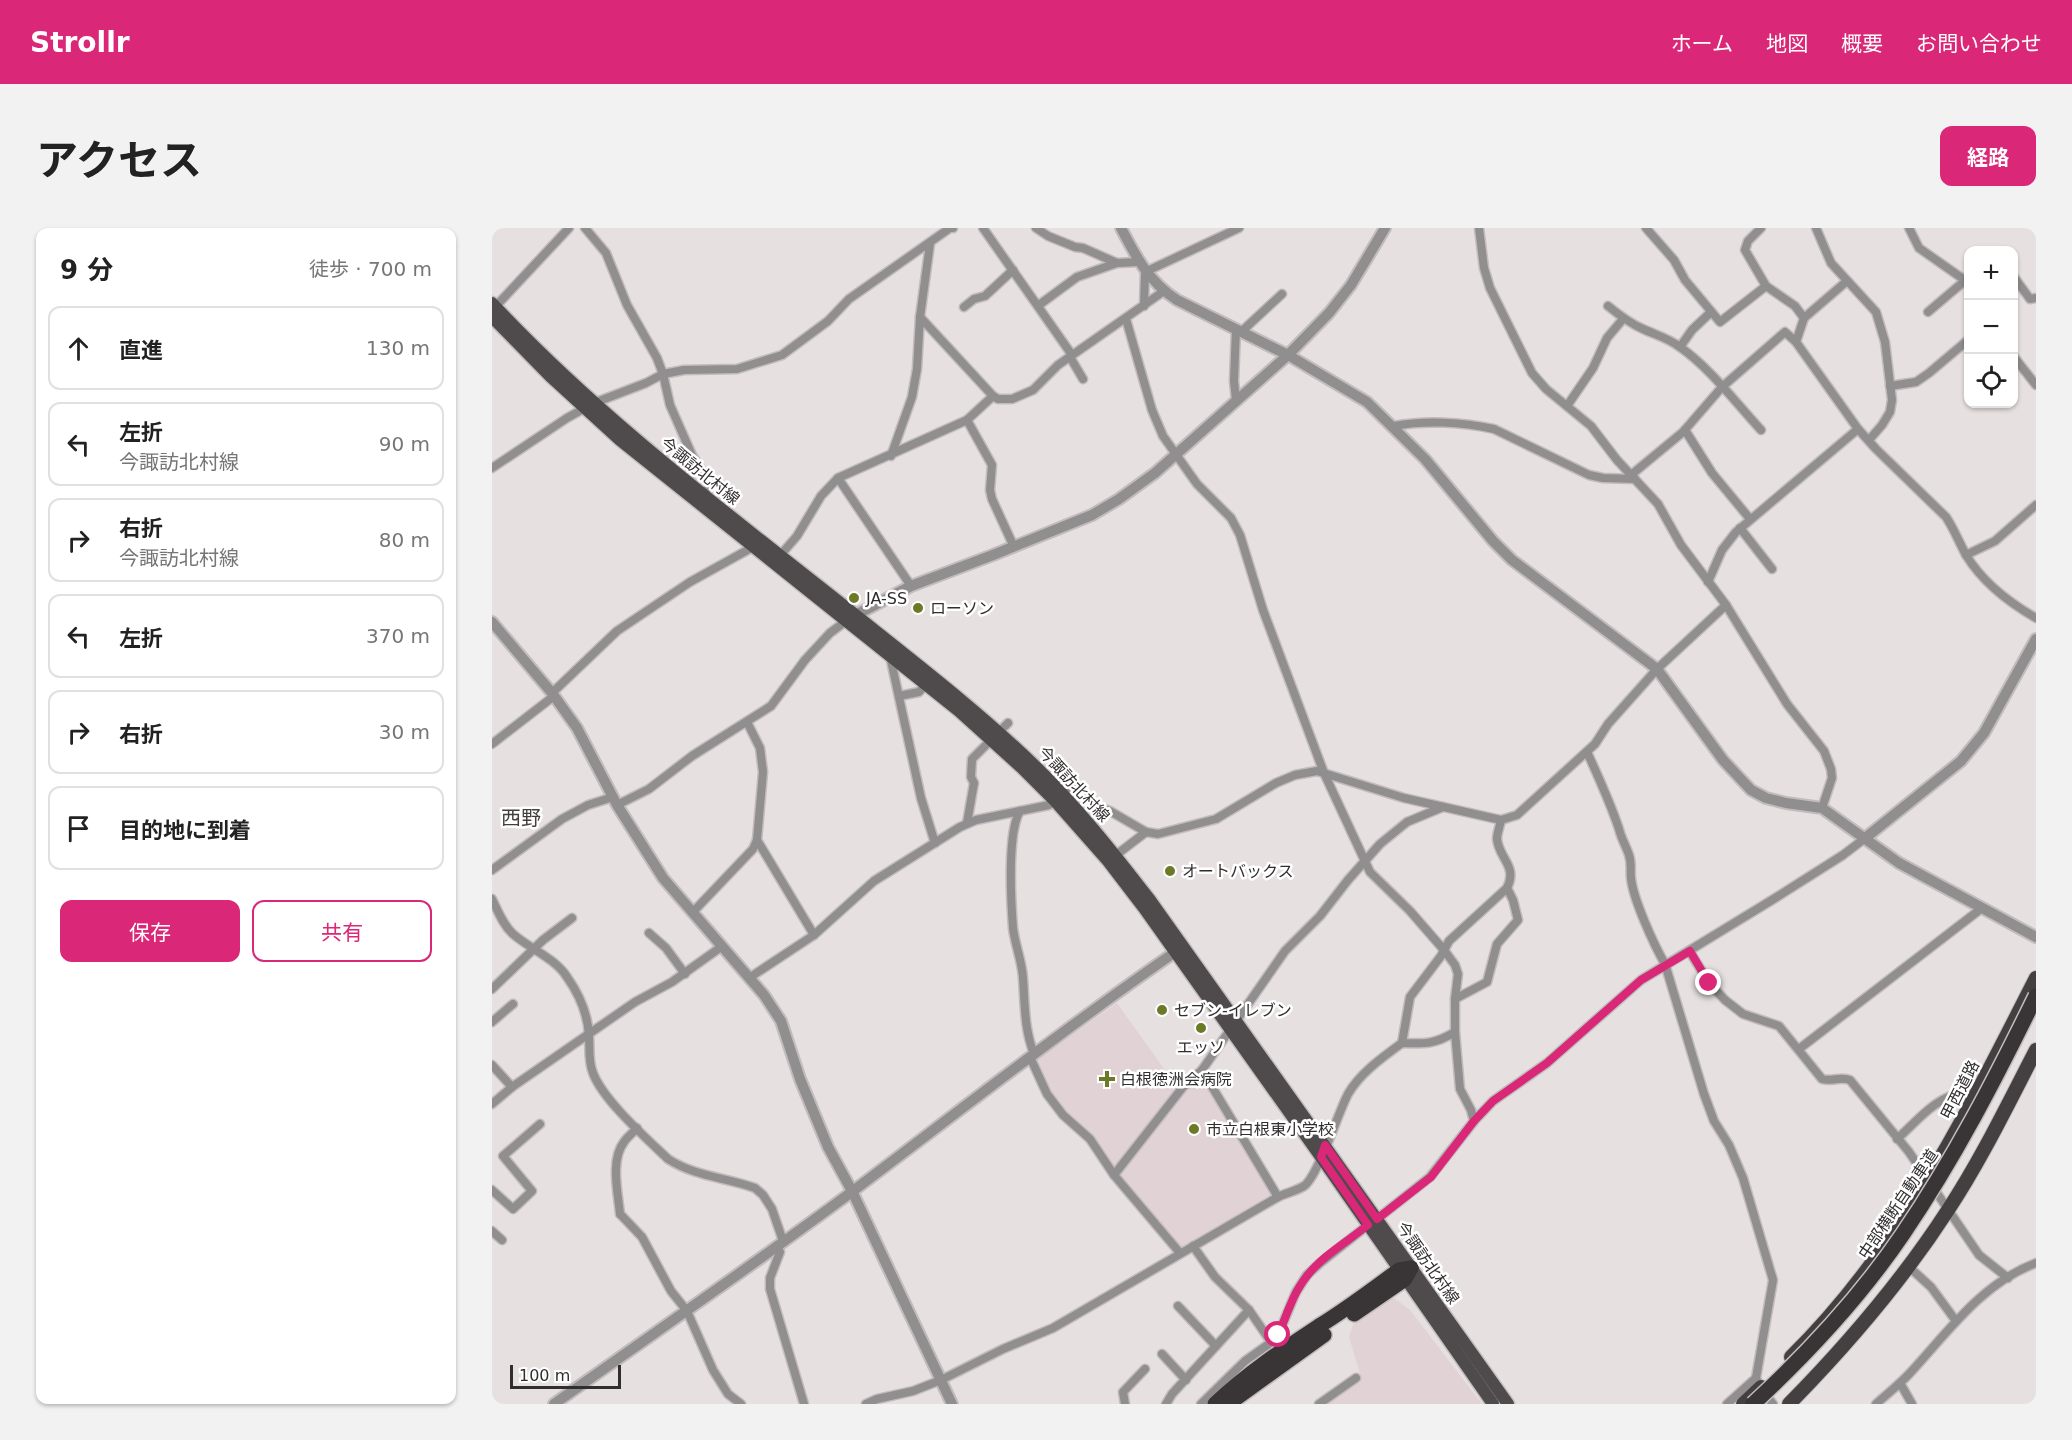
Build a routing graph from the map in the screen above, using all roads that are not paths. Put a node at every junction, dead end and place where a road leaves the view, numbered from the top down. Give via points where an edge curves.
1 (569, 228) edge
2 (585, 228) edge
3 (951, 228) edge
4 (983, 228) edge
5 (1036, 228) edge
6 (1121, 228) edge
7 (1239, 228) edge
8 (1385, 228) edge
9 (1479, 228) edge
10 (1646, 228) edge
11 (1761, 228) edge
12 (1816, 228) edge
13 (1909, 228) edge
14 (930, 244) junction
15 (1139, 262) junction
16 (1117, 263) junction
17 (1013, 270) junction
18 (1145, 272) junction
19 (1964, 278) edge
20 (1847, 281) junction
21 (2018, 283) edge
22 (1964, 284) edge
23 (1766, 286) junction
24 (1164, 291) junction
25 (1282, 294) dead end
26 (2036, 298) edge
27 (1039, 305) junction
28 (1144, 306) junction
29 (1608, 306) dead end
30 (964, 308) dead end
31 (493, 309) edge
32 (1711, 312) junction
33 (1928, 312) dead end
34 (920, 317) junction
35 (1623, 318) junction
36 (1804, 318) junction
37 (1126, 319) junction
38 (1238, 330) junction
39 (1796, 342) junction
40 (1964, 343) edge
41 (1680, 347) junction
42 (1288, 355) junction
43 (1071, 356) junction
44 (2018, 363) edge
45 (663, 374) junction
46 (1083, 379) dead end
47 (1890, 386) junction
48 (2036, 386) edge
49 (1722, 387) junction
50 (993, 396) junction
51 (1236, 400) junction
52 (589, 406) junction
53 (1567, 406) junction
54 (967, 420) junction
55 (1394, 426) junction
56 (1858, 429) junction
57 (1685, 430) junction
58 (1761, 430) dead end
59 (1869, 440) junction
60 (1176, 455) junction
61 (891, 456) junction
62 (492, 468) edge
63 (1633, 477) junction
64 (838, 478) junction
65 (704, 495) junction
66 (2036, 505) edge
67 (1750, 519) junction
68 (1740, 528) junction
69 (753, 547) junction
70 (1014, 547) junction
71 (1966, 555) junction
72 (777, 559) junction
73 (1772, 569) dead end
74 (1708, 582) junction
75 (910, 586) junction
76 (1726, 605) junction
77 (851, 618) junction
78 (2036, 618) edge
79 (492, 622) edge
80 (2036, 639) edge
81 (890, 656) junction
82 (1657, 669) junction
83 (926, 684) junction
84 (553, 694) junction
85 (899, 696) junction
86 (747, 722) junction
87 (1000, 732) junction
88 (492, 744) edge
89 (1587, 752) junction
90 (1324, 773) junction
91 (1059, 797) junction
92 (615, 801) junction
93 (1443, 807) junction
94 (1822, 808) junction
95 (1020, 811) junction
96 (1501, 820) junction
97 (968, 824) junction
98 (1146, 832) junction
99 (1864, 839) junction
100 (757, 840) junction
101 (935, 843) junction
102 (1116, 855) junction
103 (1365, 862) junction
104 (492, 870) edge
105 (1507, 888) junction
106 (492, 899) edge
107 (1982, 908) junction
108 (692, 913) junction
109 (572, 918) dead end
110 (649, 933) dead end
111 (814, 935) junction
112 (2036, 937) edge
113 (722, 947) junction
114 (534, 948) junction
115 (1179, 949) junction
116 (1444, 950) junction
117 (1690, 951) junction
118 (1665, 964) junction
119 (686, 974) junction
120 (749, 978) junction
121 (2036, 978) edge
122 (492, 989) edge
123 (2036, 996) edge
124 (1455, 999) junction
125 (513, 1004) dead end
126 (2036, 1008) edge
127 (492, 1022) edge
128 (1234, 1026) junction
129 (1455, 1032) junction
130 (589, 1035) junction
131 (1402, 1043) junction
132 (1799, 1049) junction
133 (2036, 1050) edge
134 (1032, 1056) junction
135 (492, 1065) edge
136 (1202, 1070) junction
137 (513, 1087) junction
138 (1976, 1097) junction
139 (492, 1104) edge
140 (1474, 1121) junction
141 (540, 1124) dead end
142 (637, 1128) junction
143 (1897, 1138) junction
144 (1323, 1151) junction
145 (1113, 1175) junction
146 (1929, 1180) junction
147 (492, 1190) edge
148 (852, 1191) junction
149 (1278, 1197) junction
150 (1949, 1209) junction
151 (1373, 1222) junction
152 (492, 1231) edge
153 (502, 1240) dead end
154 (780, 1244) junction
155 (1192, 1246) junction
156 (1180, 1253) junction
157 (2036, 1263) edge
158 (1909, 1267) junction
159 (1405, 1272) junction
160 (2008, 1278) junction
161 (1178, 1306) dead end
162 (1249, 1310) junction
163 (687, 1311) junction
164 (1956, 1321) junction
165 (1271, 1342) junction
166 (1216, 1346) junction
167 (1162, 1354) dead end
168 (1145, 1369) dead end
169 (1356, 1378) dead end
170 (941, 1380) junction
171 (1186, 1380) junction
172 (1758, 1383) junction
173 (1900, 1383) junction
174 (554, 1404) edge
175 (741, 1404) edge
176 (804, 1404) edge
177 (866, 1404) edge
178 (952, 1404) edge
179 (1125, 1404) edge
180 (1166, 1404) edge
181 (1201, 1404) edge
182 (1215, 1404) edge
183 (1228, 1404) edge
184 (1319, 1404) edge
185 (1493, 1404) edge
186 (1508, 1404) edge
187 (1727, 1404) edge
188 (1743, 1404) edge
189 (1753, 1404) edge
190 (1762, 1404) edge
191 (1773, 1404) edge
192 (1789, 1404) edge
193 (1876, 1404) edge
194 (1912, 1404) edge

1 - 31 street
2 - 45 street via 606,253 627,305
3 - 14 street
4 - 17 street
5 - 16 street
6 - 15 street
7 - 18 street
8 - 42 street via 1339,301
9 - 53 street via 1490,288 1525,361 1546,389
10 - 32 street
11 - 23 street via 1744,250
12 - 20 street via 1831,263
13 - 19 street via 1919,248
14 - 34 street
14 - 45 street via 849,299 828,321 782,355 737,369
15 - 16 street
15 - 18 street
16 - 27 street via 1077,277
17 - 27 street
17 - 30 street via 985,296
18 - 24 street
18 - 28 street
20 - 36 street
20 - 47 street via 1876,312 1885,342
21 - 26 street via 2030,299
22 - 33 street
23 - 32 street via 1720,322
23 - 36 street via 1795,306
24 - 28 street
24 - 38 street
25 - 38 street
27 - 43 street
28 - 37 street
29 - 35 street
31 - 52 main road, 今諏訪北村線
32 - 41 street
34 - 50 street
34 - 61 street via 912,397
35 - 41 street
35 - 53 street
36 - 39 street
37 - 43 street
37 - 60 street via 1152,410
38 - 42 street
38 - 51 street
39 - 49 street via 1785,332
39 - 56 street
40 - 47 street via 1916,381
41 - 49 street
42 - 51 street
42 - 55 street via 1367,402
43 - 46 street
43 - 50 street via 1033,390 1012,399
44 - 48 street
45 - 52 street
45 - 65 street via 670,405 710,484
47 - 59 street via 1890,412
49 - 57 street
49 - 58 street
50 - 54 street
51 - 60 street
52 - 62 street
52 - 65 main road, 今諏訪北村線
52 - 69 main road, 今諏訪北村線 via 657,471
53 - 63 street via 1591,426
54 - 61 street
54 - 70 street via 992,465 992,499
55 - 63 street via 1416,422 1481,426 1589,475
55 - 82 street via 1512,560
56 - 59 street
56 - 67 street
57 - 63 street
57 - 67 street via 1712,473
59 - 71 street via 1946,517
60 - 70 street via 1119,499
60 - 90 street via 1240,535 1263,610
61 - 64 street
63 - 74 street via 1658,504
64 - 72 street
64 - 75 street
65 - 72 main road, 今諏訪北村線
66 - 71 street via 1995,541
67 - 68 street
68 - 73 street
68 - 74 street via 1722,550
69 - 72 main road, 今諏訪北村線
69 - 84 street via 690,582 617,631
70 - 75 street
71 - 78 street via 2004,598
72 - 77 main road, 今諏訪北村線
74 - 76 street
75 - 77 street
76 - 82 street
76 - 94 street via 1787,704 1828,760 1832,778
77 - 81 main road, 今諏訪北村線
77 - 86 street via 830,633 805,660 771,706
77 - 87 main road, 今諏訪北村線
79 - 84 street
80 - 99 street via 1973,748
81 - 83 main road, 今諏訪北村線
81 - 85 street
82 - 89 street
82 - 94 street via 1743,784 1766,798
83 - 85 street via 919,692
83 - 87 main road, 今諏訪北村線
84 - 88 street
84 - 92 street via 577,728
85 - 101 street via 918,787
86 - 92 street via 649,789
86 - 100 street via 760,748 763,772
87 - 91 main road, 今諏訪北村線
87 - 97 street via 972,759 974,783
89 - 96 street via 1528,807
89 - 118 street via 1614,810 1629,854 1638,900
90 - 93 street
90 - 98 street via 1295,775 1276,783 1216,819 1158,834
90 - 103 street
91 - 95 street via 1049,805
91 - 98 street via 1072,785 1092,805
91 - 102 main road, 今諏訪北村線
91 - 115 main road, 今諏訪北村線
92 - 104 street via 588,805 562,819
92 - 108 street via 657,869
93 - 96 street
93 - 103 street via 1407,822
94 - 99 street
95 - 97 street
95 - 134 street via 1011,836 1014,929
96 - 105 street via 1497,840 1511,873
97 - 101 street
98 - 102 street
99 - 107 street via 1899,863
99 - 117 street
100 - 108 street
100 - 111 street
101 - 111 street via 874,881
102 - 115 main road, 今諏訪北村線
103 - 116 street
103 - 128 street via 1286,951
105 - 116 street
105 - 124 street via 1518,920 1497,944 1487,982
106 - 114 street via 505,925
107 - 112 street
107 - 132 street
108 - 113 street
109 - 114 street
110 - 119 street
111 - 120 street
113 - 119 street
113 - 120 street
114 - 122 street
114 - 130 street via 565,973 577,992
115 - 128 main road, 今諏訪北村線
115 - 134 street
116 - 124 street via 1458,974
116 - 131 street via 1410,997
117 - 118 street
117 - 132 street via 1709,983 1735,1009 1779,1026
118 - 140 street via 1623,994 1547,1063 1493,1101
118 - 172 street via 1704,1094 1743,1178 1773,1280
119 - 130 street via 635,1002
120 - 148 street via 781,1021 818,1123
121 - 138 highway, 甲西道路
123 - 189 highway, 中部横断自動車道, bridge via 1967,1130 1902,1235 1820,1337
124 - 129 street
125 - 127 street
126 - 190 highway, 中部横断自動車道, bridge via 1967,1140 1907,1237 1831,1333
128 - 136 street
128 - 144 main road, 今諏訪北村線
129 - 131 street via 1438,1042
129 - 140 street via 1460,1089
130 - 137 street
130 - 142 street via 593,1074 607,1096
131 - 144 street via 1354,1084
132 - 143 street via 1822,1079 1850,1080
133 - 150 highway
134 - 145 street via 1047,1094 1090,1139
134 - 148 street
135 - 137 street
136 - 145 street via 1183,1087
136 - 149 street
137 - 139 street
138 - 143 street via 1950,1096
138 - 146 highway, 甲西道路
140 - 151 street via 1431,1177
141 - 147 street via 503,1156 532,1191 513,1209
142 - 154 street via 680,1166 756,1188 772,1209
142 - 163 street via 619,1152 621,1215 642,1237 671,1291
143 - 146 street
144 - 149 street via 1310,1180
144 - 151 main road, 今諏訪北村線
145 - 156 street
146 - 150 street
146 - 172 highway, 甲西道路 via 1856,1283 1795,1353
148 - 154 street
148 - 170 street
149 - 155 street
150 - 158 highway
150 - 160 street via 1979,1255
151 - 159 main road, 今諏訪北村線
151 - 165 street via 1307,1275
152 - 153 street
154 - 163 street
154 - 176 street via 770,1289
155 - 156 street
155 - 162 street via 1215,1277
156 - 170 street via 1053,1328
157 - 160 street
158 - 164 street
158 - 192 highway via 1850,1339
159 - 182 highway via 1275,1354
159 - 183 highway
159 - 185 main road, 今諏訪北村線
159 - 186 main road, 今諏訪北村線
160 - 164 street
161 - 166 street
162 - 165 street
162 - 166 street
163 - 174 street
163 - 175 street via 712,1370 728,1394
164 - 173 street
165 - 181 street via 1245,1361
166 - 171 street
167 - 171 street
168 - 179 street via 1123,1392
169 - 184 street
170 - 177 street
170 - 178 street
171 - 180 street
172 - 187 street
172 - 188 highway, 甲西道路
172 - 191 street
173 - 193 street
173 - 194 street

